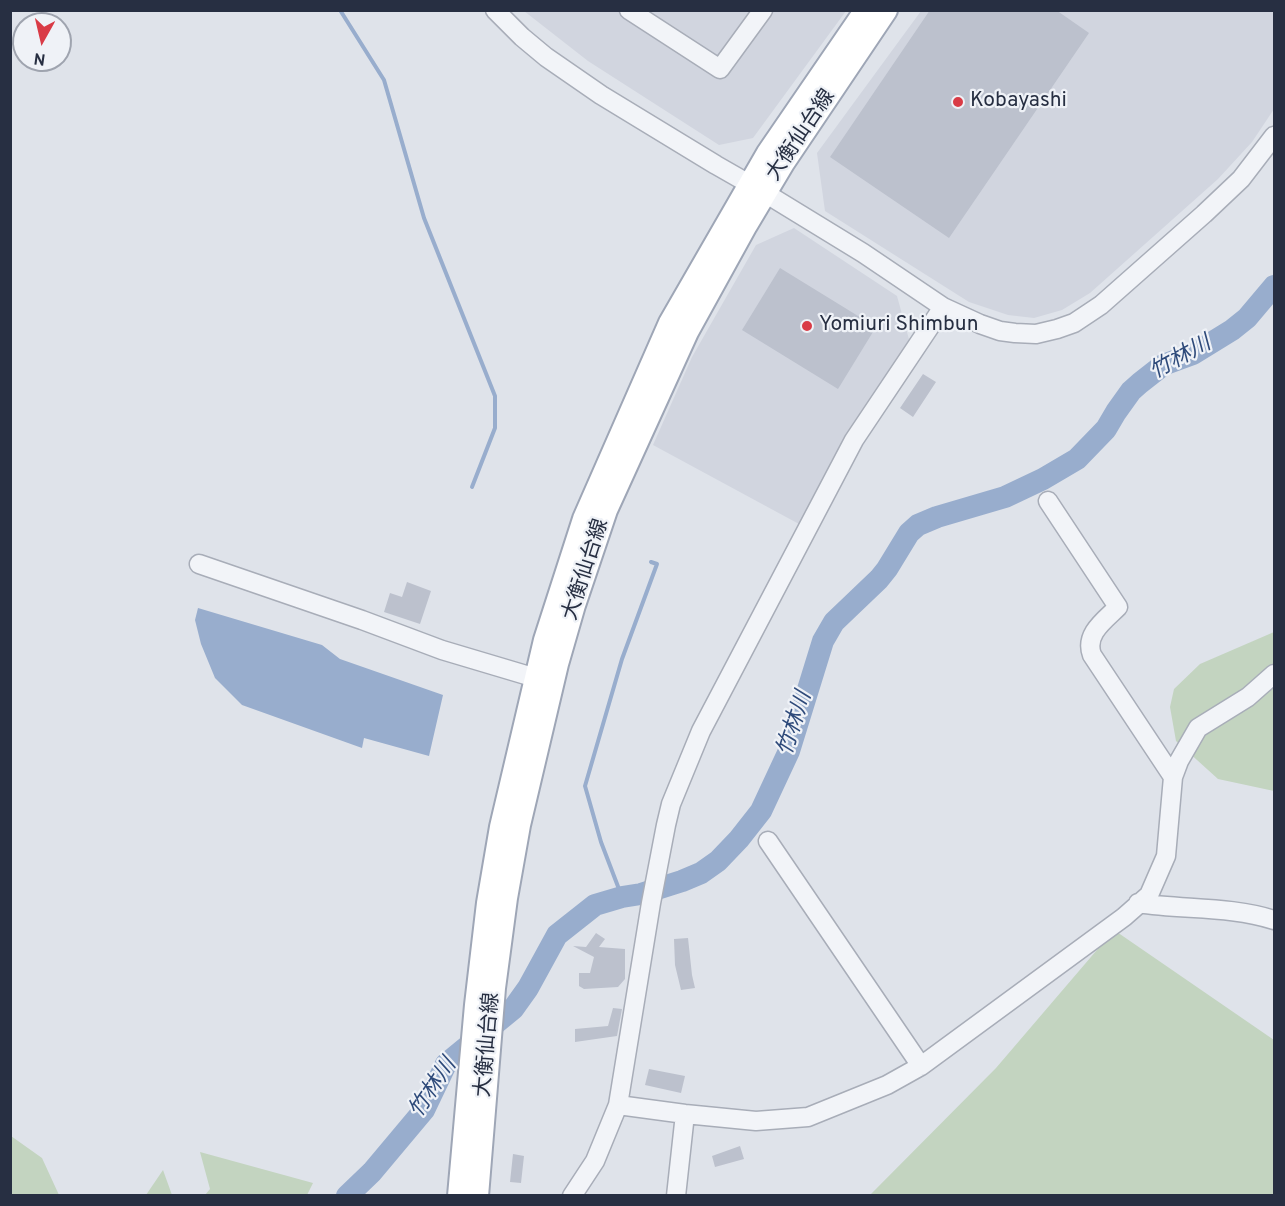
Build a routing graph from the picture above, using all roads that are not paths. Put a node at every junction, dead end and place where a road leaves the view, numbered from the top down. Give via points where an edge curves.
1 (495, 10) edge
2 (629, 10) edge
3 (763, 10) edge
4 (866, 10) edge
5 (886, 10) edge
6 (1275, 136) edge
7 (757, 188) junction
8 (943, 307) junction
9 (1048, 501) dead end
10 (199, 564) dead end
11 (1275, 674) edge
12 (536, 678) junction
13 (1173, 777) junction
14 (768, 841) dead end
15 (1138, 903) junction
16 (1275, 920) edge
17 (921, 1066) junction
18 (478, 1076) junction
19 (618, 1105) junction
20 (685, 1114) junction
21 (459, 1196) edge
22 (477, 1196) edge
23 (573, 1196) edge
24 (676, 1196) edge

1 - 7 street via 546,57 601,95
2 - 3 street via 720,69
4 - 7 main road, 大衡仙台線 via 768,153
5 - 7 main road, 大衡仙台線 via 783,163
6 - 8 street via 1241,179 1204,214 1101,305 1074,323 1036,334 1015,333 980,324
7 - 8 street
7 - 12 main road, 大衡仙台線 via 670,323 584,519
7 - 18 main road, 大衡仙台線 via 606,510 574,605 519,825
8 - 19 street via 854,440 701,731 672,804 656,872
9 - 13 street via 1118,607 1090,639 1092,654
10 - 12 street via 442,650
11 - 13 street via 1248,697 1198,728
12 - 18 main road, 大衡仙台線 via 501,827 488,903 476,1005
13 - 15 street via 1166,856 1149,895
14 - 17 street
15 - 16 street via 1239,912
15 - 17 street
17 - 20 street via 887,1086 808,1117 756,1121
18 - 21 main road, 大衡仙台線
18 - 22 main road, 大衡仙台線
19 - 20 street
19 - 23 street via 595,1161
20 - 24 street

